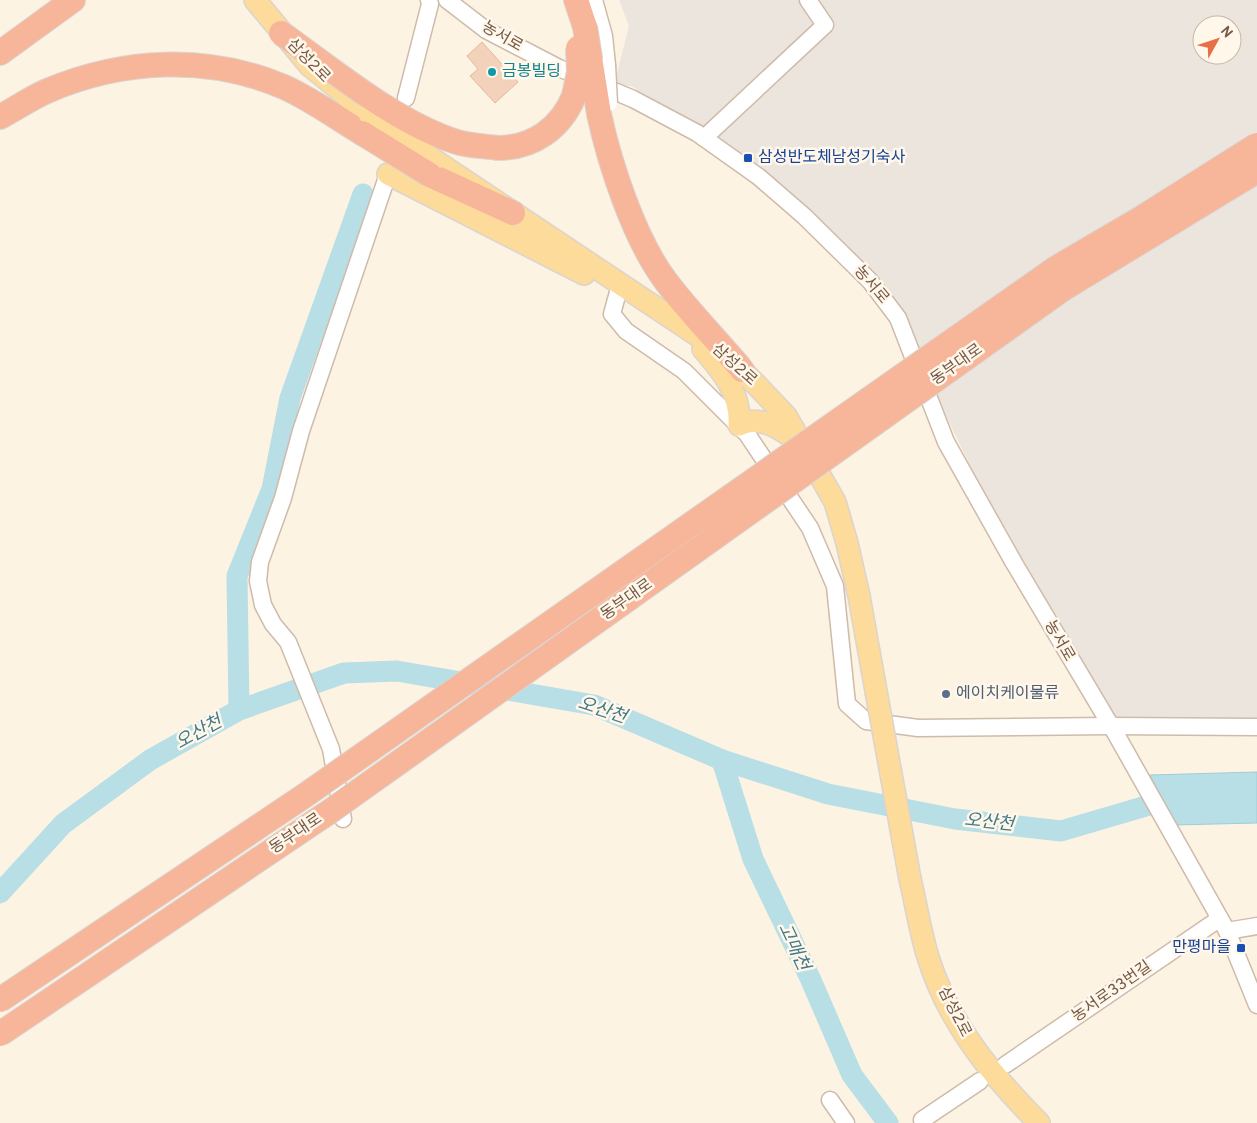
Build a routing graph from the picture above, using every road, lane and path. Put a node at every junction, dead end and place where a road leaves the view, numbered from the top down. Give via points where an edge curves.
1 (57, 0) edge
2 (73, 0) edge
3 (255, 0) edge
4 (565, 0) edge
5 (576, 0) edge
6 (594, 0) edge
7 (808, 0) edge
8 (429, 2) edge
9 (451, 3) edge
10 (580, 27) junction
11 (281, 33) junction
12 (0, 39) edge
13 (0, 53) edge
14 (406, 98) dead end
15 (604, 109) junction
16 (0, 117) edge
17 (365, 124) junction
18 (704, 138) junction
19 (1257, 145) edge
20 (1257, 171) edge
21 (388, 174) joint
22 (513, 213) joint
23 (618, 292) junction
24 (677, 321) junction
25 (742, 370) junction
26 (738, 426) junction
27 (806, 450) junction
28 (1257, 727) edge
29 (1113, 731) junction
30 (343, 819) dead end
31 (1223, 925) junction
32 (1257, 926) edge
33 (0, 1000) edge
34 (1257, 1005) edge
35 (0, 1034) edge
36 (1005, 1065) dead end
37 (980, 1081) dead end
38 (1010, 1094) junction
39 (830, 1100) dead end
40 (922, 1120) dead end
41 (846, 1123) edge
42 (1035, 1123) edge
43 (1039, 1123) edge
44 (1047, 1123) edge

1 - 12 highway
2 - 13 highway
3 - 11 main road, 삼성2로
4 - 10 highway
5 - 10 highway
6 - 15 street, bridge via 604,36 607,65
7 - 18 street via 825,25
8 - 9 street
8 - 14 street
9 - 18 street, 농서로 via 486,30 559,68 633,99
10 - 11 highway, bridge via 574,96 565,116 543,135 515,148 457,142 416,124 375,100
10 - 15 highway, bridge
11 - 17 main road, 삼성2로
15 - 25 highway via 605,140 627,204 664,279
16 - 17 highway via 46,91 120,67 180,63 234,70 284,87
17 - 22 highway, bridge
18 - 29 street, 농서로 via 759,177 810,222 870,281 898,318 946,442
19 - 33 highway, 동부대로, bridge via 1056,268 307,794
20 - 35 highway, 동부대로, bridge via 1063,289 332,810
21 - 23 main road
21 - 30 street via 301,431 283,498 260,562 258,582 263,605 288,642 331,749
22 - 24 main road, 삼성2로
23 - 24 main road
23 - 26 street via 612,314 626,331 684,371
24 - 25 main road, 삼성2로
24 - 26 main road via 732,387 738,400
25 - 27 main road, 삼성2로 via 786,416
26 - 27 main road via 757,421 770,424
26 - 29 street via 747,434 810,528 835,586 847,704 855,713 866,721 918,728
27 - 38 main road, 삼성2로, bridge via 835,502 847,543 928,957 968,1040
28 - 29 street
29 - 31 street, 농서로
31 - 32 street
31 - 34 street
31 - 36 street, 농서로33번길 via 1184,941
37 - 40 street
38 - 42 main road
38 - 43 main road, 삼성2로
38 - 44 main road
39 - 41 street

